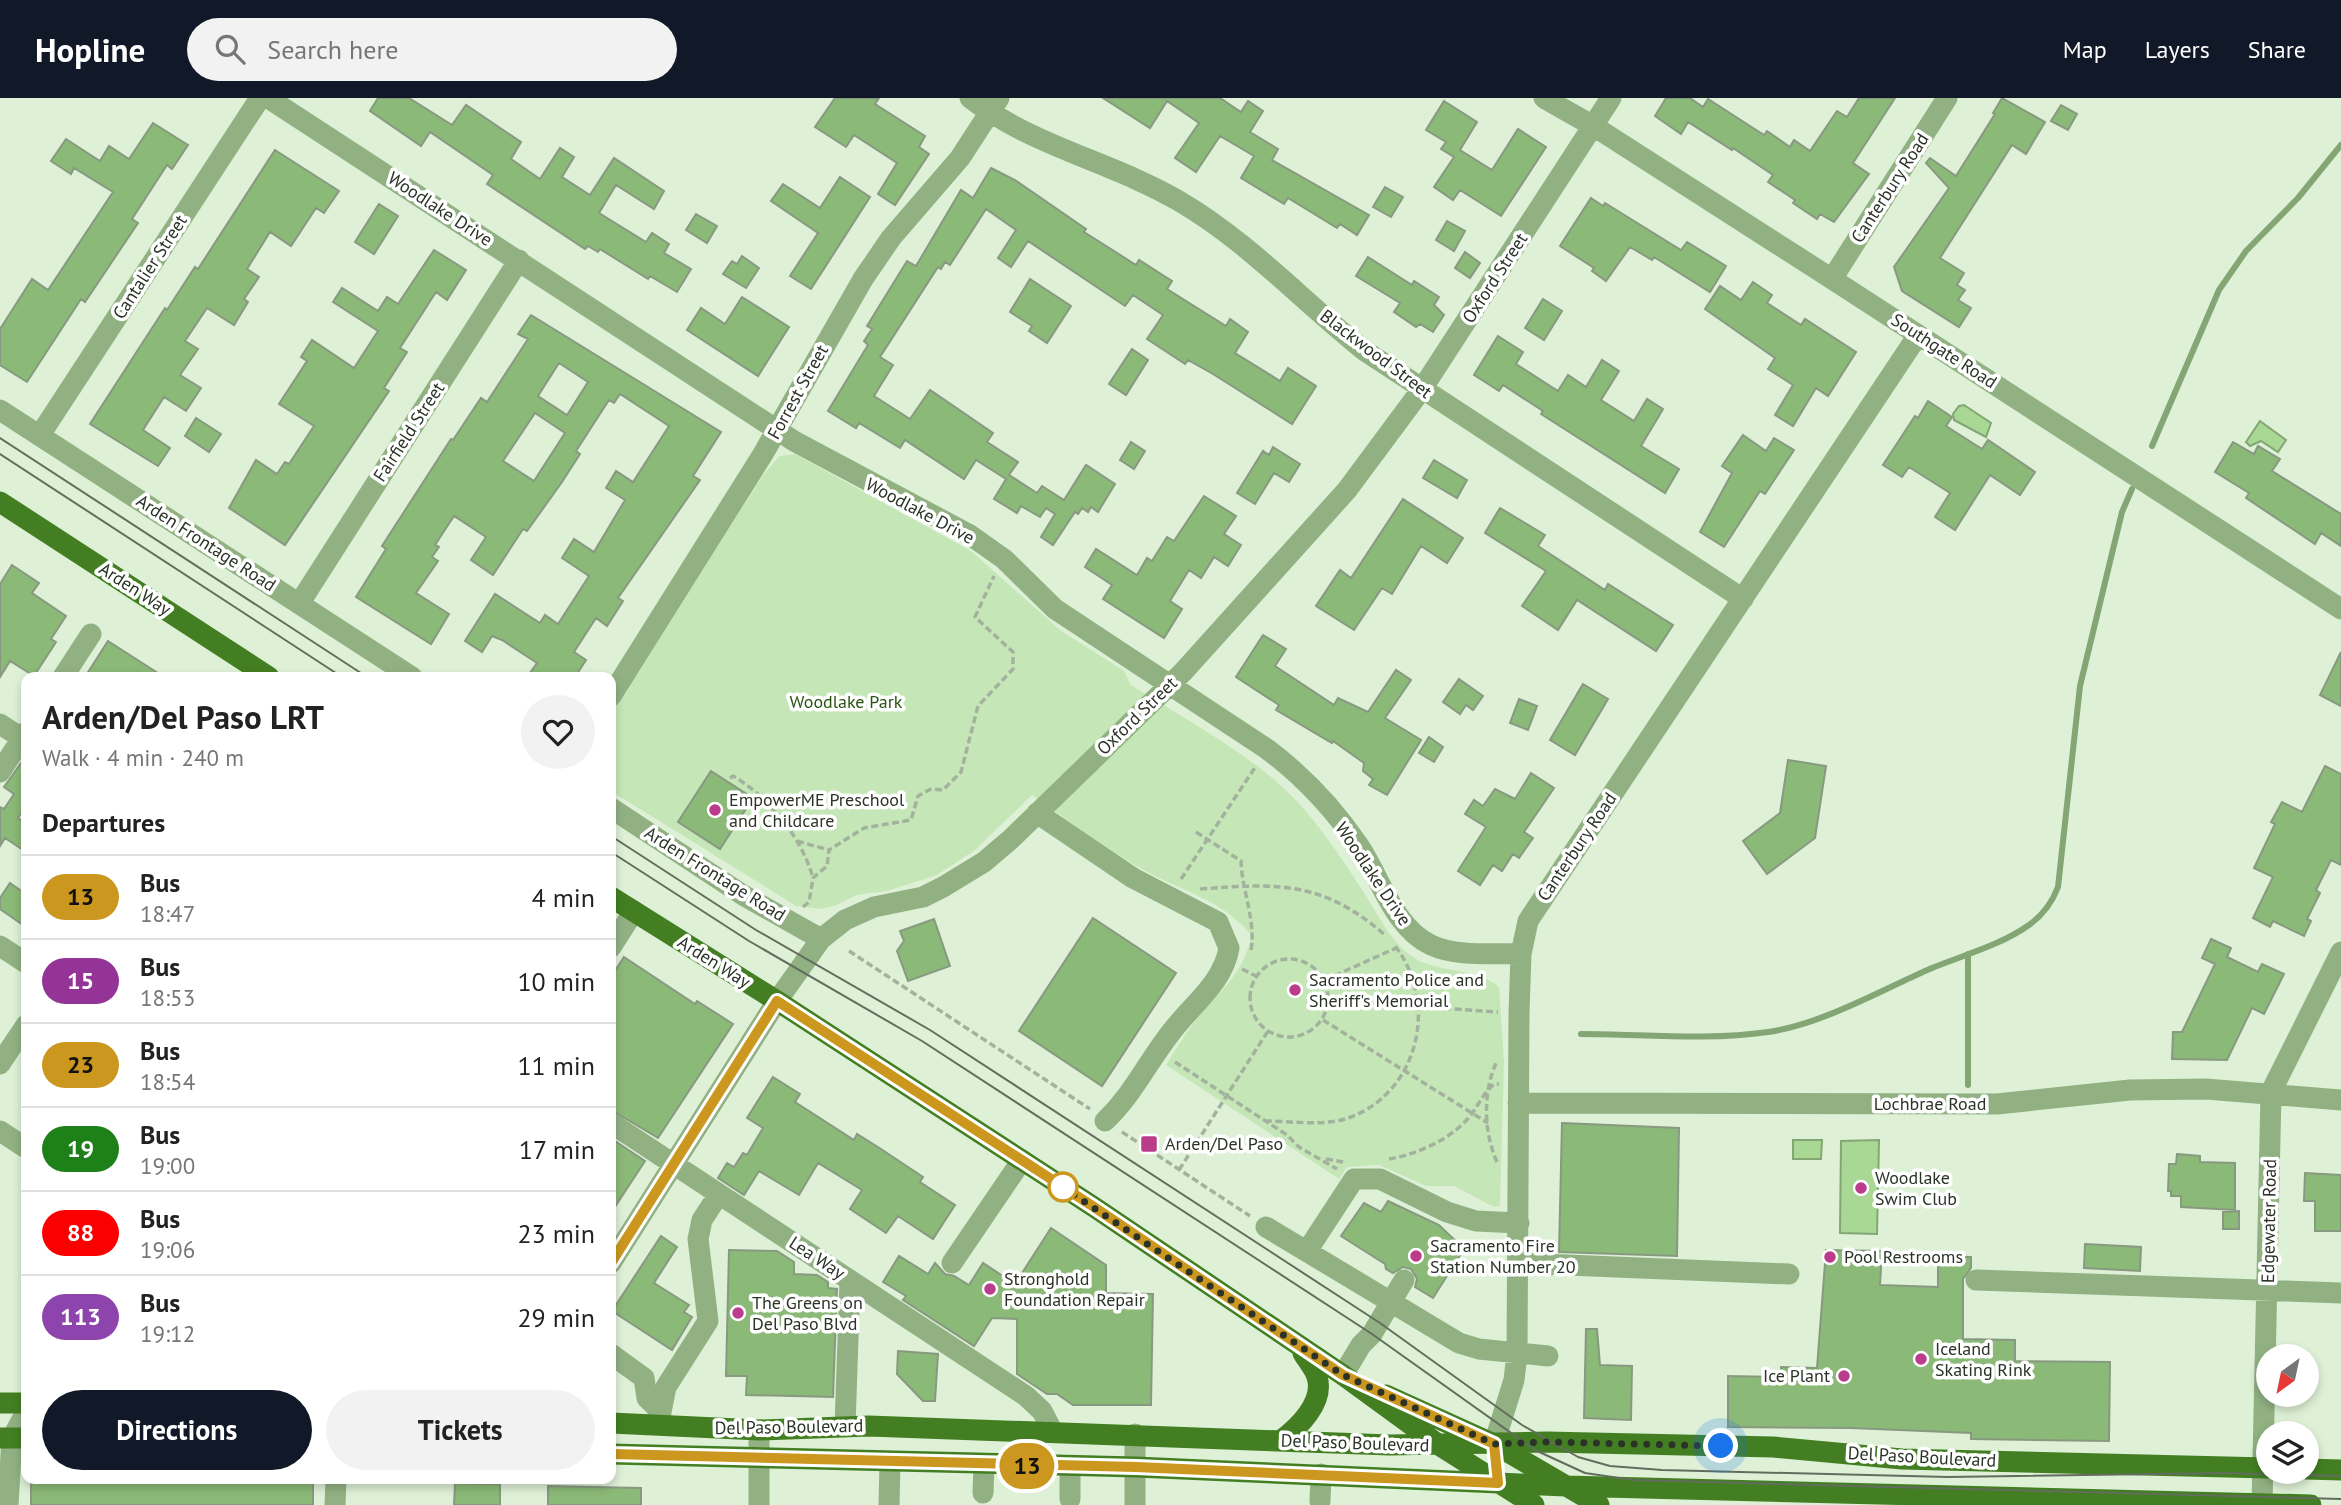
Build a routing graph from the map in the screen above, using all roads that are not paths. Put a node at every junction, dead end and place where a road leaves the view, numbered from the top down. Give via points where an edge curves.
1 (260, 98) edge
2 (268, 98) edge
3 (970, 98) edge
4 (1544, 98) edge
5 (1611, 98) edge
6 (1947, 98) edge
7 (995, 105) edge
8 (1595, 127) junction
9 (519, 260) junction
10 (1832, 279) junction
11 (1918, 335) junction
12 (1422, 389) junction
13 (0, 410) edge
14 (777, 430) junction
15 (40, 435) junction
16 (0, 502) edge
17 (1742, 599) junction
18 (299, 604) junction
19 (2341, 609) edge
20 (91, 634) dead end
21 (66, 672) edge
22 (254, 672) edge
23 (404, 672) edge
24 (1168, 686) junction
25 (616, 688) edge
26 (0, 724) edge
27 (21, 735) edge
28 (21, 743) edge
29 (0, 772) edge
30 (616, 811) edge
31 (1037, 813) junction
32 (616, 900) edge
33 (634, 911) junction
34 (616, 939) edge
35 (821, 939) junction
36 (0, 946) edge
37 (2341, 953) edge
38 (1521, 954) junction
39 (21, 960) edge
40 (777, 1001) junction
41 (21, 1032) edge
42 (0, 1064) edge
43 (2271, 1092) junction
44 (1518, 1094) junction
45 (2341, 1100) edge
46 (1105, 1121) road end
47 (616, 1126) edge
48 (0, 1131) edge
49 (21, 1145) edge
50 (1022, 1160) junction
51 (674, 1165) junction
52 (719, 1194) junction
53 (1518, 1223) junction
54 (1266, 1227) road end
55 (1307, 1251) junction
56 (616, 1255) edge
57 (952, 1263) dead end
58 (1518, 1263) junction
59 (1788, 1273) dead end
60 (850, 1280) junction
61 (1404, 1280) dead end
62 (1976, 1280) dead end
63 (2267, 1292) junction
64 (2341, 1293) edge
65 (1389, 1301) junction
66 (1300, 1348) junction
67 (1517, 1354) junction
68 (1548, 1356) dead end
69 (616, 1358) edge
70 (1343, 1375) junction
71 (0, 1403) edge
72 (21, 1403) edge
73 (661, 1419) junction
74 (2266, 1421) edge
75 (21, 1422) edge
76 (616, 1423) edge
77 (845, 1426) junction
78 (759, 1430) junction
79 (1053, 1432) junction
80 (1135, 1434) junction
81 (13, 1438) edge
82 (1280, 1441) junction
83 (1494, 1444) junction
84 (1439, 1445) junction
85 (616, 1454) edge
86 (760, 1457) junction
87 (890, 1462) junction
88 (984, 1465) junction
89 (1070, 1467) junction
90 (1136, 1467) junction
91 (2256, 1468) edge
92 (2319, 1469) edge
93 (2341, 1470) edge
94 (1321, 1474) junction
95 (1498, 1483) junction
96 (336, 1484) edge
97 (2264, 1484) edge
98 (1566, 1486) junction
99 (983, 1493) dead end
100 (1729, 1498) edge
101 (1069, 1499) dead end
102 (1320, 1501) dead end
103 (2262, 1504) edge
104 (8, 1505) edge
105 (335, 1505) edge
106 (759, 1505) edge
107 (888, 1505) edge
108 (1135, 1505) edge
109 (1503, 1505) edge
110 (1534, 1505) edge
111 (1599, 1505) edge
112 (2311, 1505) edge

1 - 15 street, Cantalier Street
2 - 9 street, Woodlake Drive
3 - 7 street, Blackwood Street
4 - 8 street, Southgate Road
5 - 8 street, Oxford Street
6 - 10 street, Canterbury Road
7 - 12 street, Blackwood Street via 1004,122 1147,185 1220,227 1331,324
7 - 14 street, Forrest Street via 960,158 891,238 863,279
8 - 10 street, Southgate Road
8 - 12 street, Oxford Street
9 - 14 street, Woodlake Drive
9 - 18 street, Fairfield Street
10 - 11 street, Southgate Road
11 - 17 street, Canterbury Road
11 - 19 street, Southgate Road
12 - 17 street, Blackwood Street
12 - 24 street, Oxford Street via 1347,490
13 - 15 street, Arden Frontage Road
14 - 24 street, Woodlake Drive via 970,535 1004,559 1055,609
14 - 25 street, Forrest Street
15 - 18 street, Arden Frontage Road
16 - 22 main road, Arden Way
17 - 38 street, Canterbury Road via 1528,920
18 - 23 street, Arden Frontage Road
20 - 21 street
24 - 31 street, Oxford Street
24 - 38 street, Woodlake Drive via 1293,769 1359,846 1413,933 1446,950
26 - 27 street
28 - 29 street
30 - 35 street, Arden Frontage Road via 743,895
31 - 35 street, Oxford Street via 964,876 923,897 874,907 845,920
31 - 46 street via 1133,878 1178,895 1218,922 1229,947 1219,976 1128,1098
32 - 33 main road, Arden Way
33 - 34 street
33 - 40 main road, Arden Way
35 - 40 street, Oxford Street
36 - 39 street
37 - 43 street, Edgewater Road
38 - 44 street, Canterbury Road
40 - 50 main road, Arden Way
40 - 51 street, Oxford Street
41 - 42 street
43 - 44 street, Lochbrae Road via 2130,1090 1997,1104
43 - 45 street, Lochbrae Road
43 - 63 street, Edgewater Road
44 - 53 street, Canterbury Road
47 - 51 street, Lea Way
48 - 49 street
50 - 57 street
50 - 66 main road, Arden Way
51 - 52 street, Lea Way
51 - 56 street, Oxford Street
52 - 60 street, Lea Way
52 - 73 street via 702,1220 698,1239 708,1321 666,1387
53 - 55 street via 1443,1219 1380,1179 1352,1171
53 - 58 street, Canterbury Road
54 - 55 street
55 - 65 street
58 - 59 street
58 - 67 street, Canterbury Road
60 - 77 street
60 - 79 street, Lea Way via 1027,1396
61 - 65 street
62 - 63 street
63 - 64 street
63 - 74 street, Edgewater Road
65 - 67 street via 1459,1343
65 - 70 street
66 - 70 main road, Arden Way
66 - 82 main road via 1317,1376 1319,1389 1308,1413
67 - 68 street
67 - 83 street, Canterbury Road via 1514,1380
69 - 73 street via 644,1378 647,1398
70 - 83 main road, Arden Way
70 - 84 main road, Arden Way
71 - 72 main road
73 - 76 main road, Del Paso Boulevard
73 - 78 main road, Del Paso Boulevard
75 - 81 street
77 - 78 main road, Del Paso Boulevard
77 - 79 main road, Del Paso Boulevard
78 - 86 street
79 - 80 main road, Del Paso Boulevard
80 - 82 main road, Del Paso Boulevard
80 - 90 street
81 - 104 street
82 - 84 main road, Del Paso Boulevard
83 - 84 main road, Del Paso Boulevard
83 - 91 main road, Del Paso Boulevard via 1773,1447 1902,1459
83 - 95 main road
83 - 98 main road, Arden Way
84 - 95 main road, Arden Way
85 - 86 main road, Del Paso Boulevard
86 - 87 main road, Del Paso Boulevard
86 - 106 street
87 - 88 main road, Del Paso Boulevard
87 - 107 street
88 - 89 main road, Del Paso Boulevard
88 - 99 street
89 - 90 main road, Del Paso Boulevard
89 - 101 street
90 - 94 main road, Del Paso Boulevard
90 - 108 street
92 - 93 main road
94 - 95 main road, Del Paso Boulevard
94 - 102 street
95 - 98 main road, Del Paso Boulevard
95 - 109 main road
95 - 110 main road, Arden Way
96 - 105 street
97 - 103 street, Edgewater Road
98 - 100 main road, Del Paso Boulevard
98 - 111 main road, Arden Way
100 - 103 main road, Del Paso Boulevard
103 - 112 main road, Del Paso Boulevard

